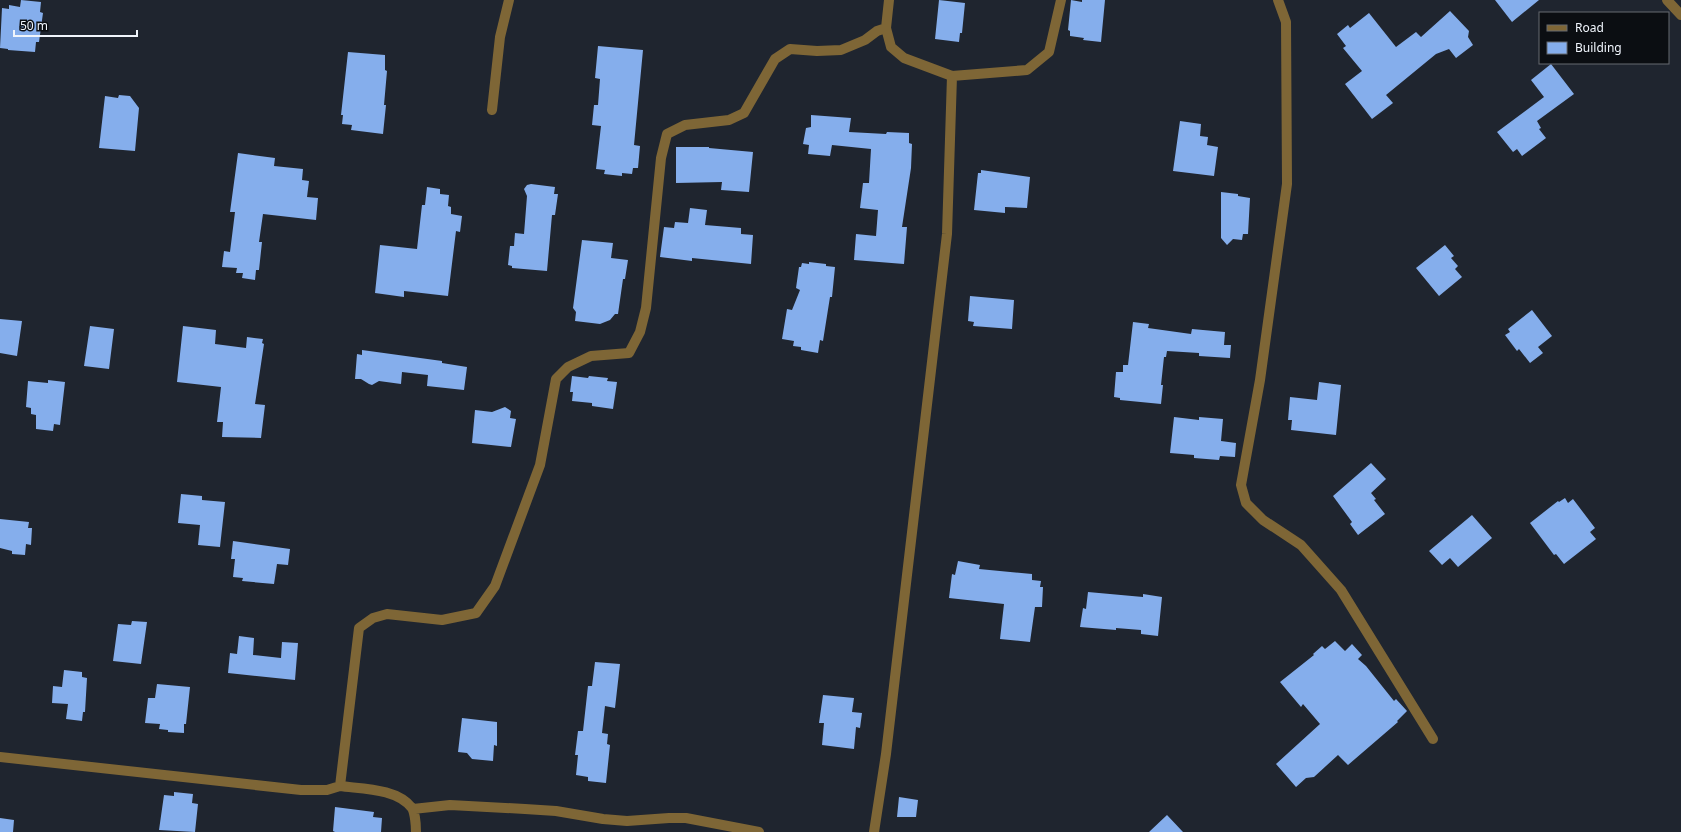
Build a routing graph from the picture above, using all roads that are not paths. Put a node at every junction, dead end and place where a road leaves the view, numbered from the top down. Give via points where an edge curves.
1 (509, 0) edge
2 (889, 0) edge
3 (1061, 0) edge
4 (1278, 0) edge
5 (1667, 0) edge
6 (1681, 15) edge
7 (886, 28) junction
8 (952, 76) junction
9 (492, 110) dead end
10 (1433, 739) dead end
11 (0, 757) edge
12 (340, 786) junction
13 (413, 809) junction
14 (416, 832) edge
15 (759, 832) edge
16 (874, 832) edge

1 - 9 street via 500,38
2 - 7 street
3 - 8 street via 1048,52 1027,70
4 - 10 street via 1286,22 1286,184 1261,372 1241,485 1246,503 1263,520 1301,545 1341,590
5 - 6 street
7 - 8 street via 891,47 904,58
7 - 12 street via 841,50 790,49 775,59 744,113 729,120 685,125 667,134 661,158 646,308 640,332 629,352 591,356 568,367 556,379 540,465 495,586 476,613 442,620 387,614 373,618 359,628
8 - 16 street via 947,234 886,754
11 - 12 street via 301,790 327,790
12 - 13 street via 384,792 402,798
13 - 14 street
13 - 15 street via 450,805 556,811 627,821 686,818

